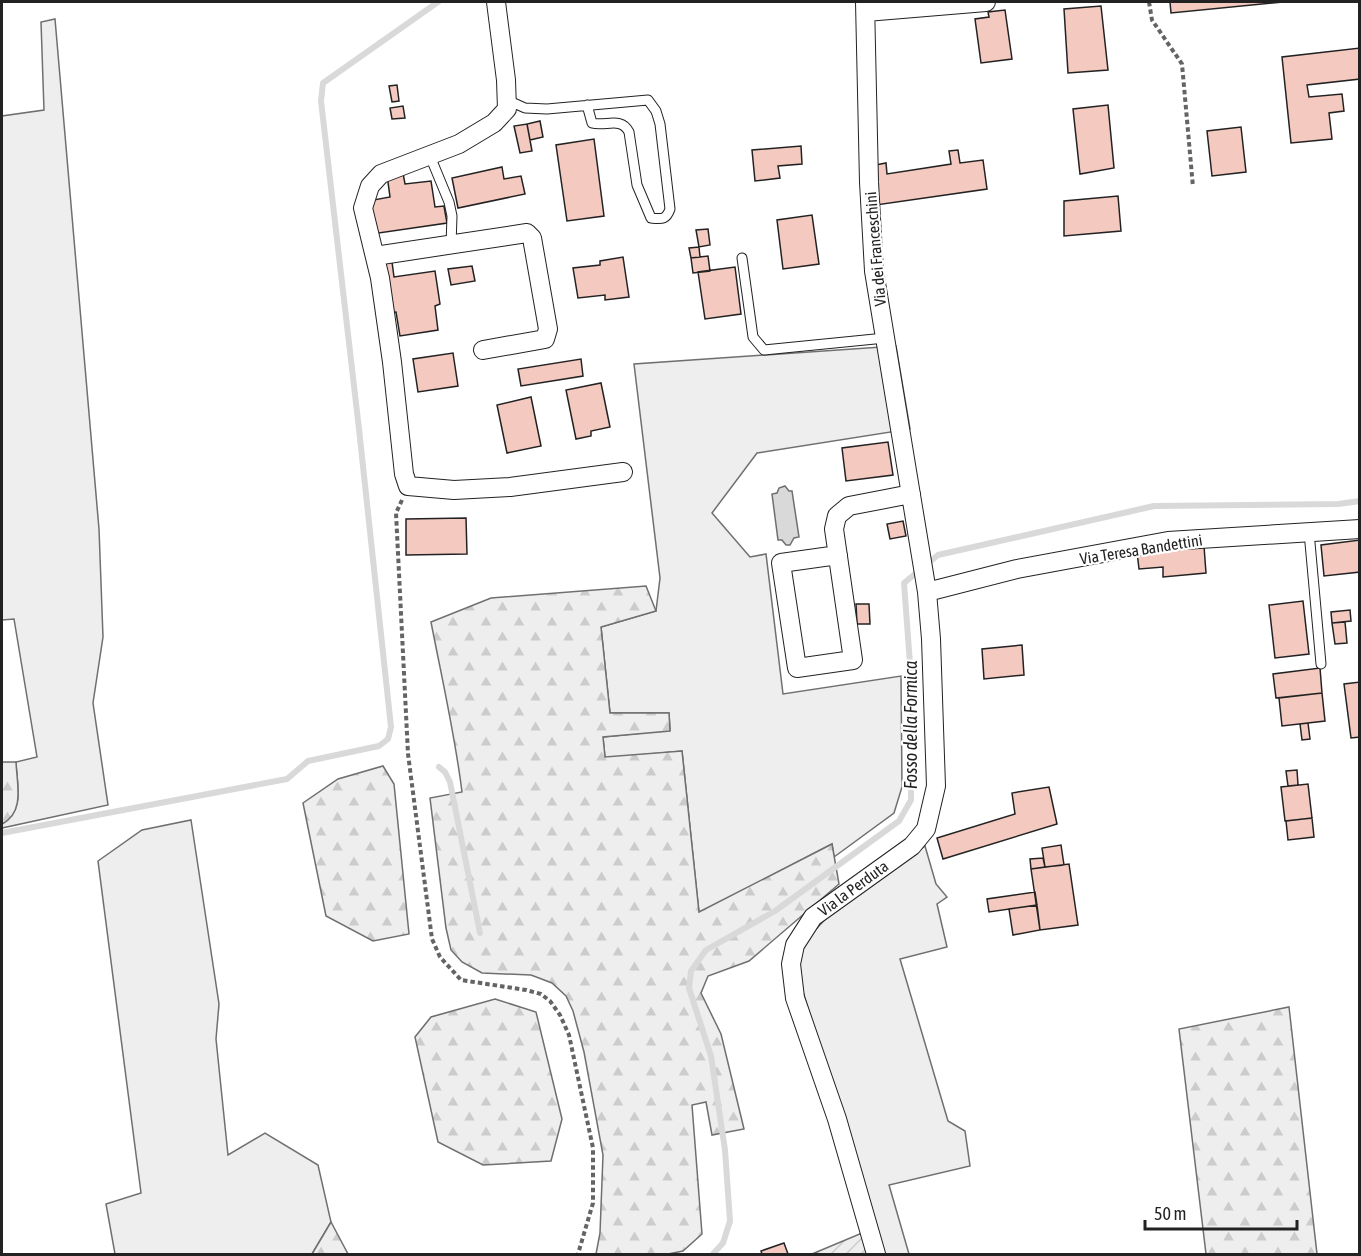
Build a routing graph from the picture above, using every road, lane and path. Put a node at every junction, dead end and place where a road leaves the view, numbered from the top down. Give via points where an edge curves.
1 (496, 2) edge
2 (986, 2) edge
3 (1149, 2) edge
4 (865, 7) edge
5 (507, 100) junction
6 (587, 105) junction
7 (429, 156) junction
8 (1193, 187) dead end
9 (451, 245) junction
10 (375, 256) junction
11 (742, 258) dead end
12 (885, 338) junction
13 (483, 350) dead end
14 (623, 472) dead end
15 (408, 486) junction
16 (911, 494) junction
17 (1359, 528) edge
18 (1309, 532) junction
19 (838, 555) junction
20 (927, 592) junction
21 (1321, 664) dead end
22 (578, 1254) edge
23 (876, 1254) edge

1 - 5 street
2 - 4 street
3 - 8 path via 1152,21 1182,64
4 - 12 street, Via dei Franceschini via 874,271
5 - 6 lane via 525,108
5 - 7 street via 507,109 494,123
6 - 6 lane via 592,123 626,126 637,184 651,218 667,217 670,209 656,111 648,100
7 - 9 lane via 449,202
7 - 10 street via 381,174 370,186 363,208
9 - 10 street
9 - 13 street via 527,233 532,238 548,329 545,339
10 - 15 street
11 - 12 lane via 753,337 765,350
12 - 16 street, Via dei Franceschini
14 - 15 street via 510,488 454,490
15 - 22 path via 396,513 408,754 432,939 440,957 461,980 541,994 560,1015 569,1035 593,1148 593,1203
16 - 19 street via 849,506 837,516 834,529
16 - 20 street, Via dei Franceschini
17 - 18 street, Via Teresa Bandettini
18 - 20 street, Via Teresa Bandettini via 1168,541 1017,569
18 - 21 lane
19 - 19 street via 781,564 797,668 853,660
20 - 23 street, Via la Perduta via 936,786 926,829 912,846 813,917 795,945 791,964 795,998 837,1119

